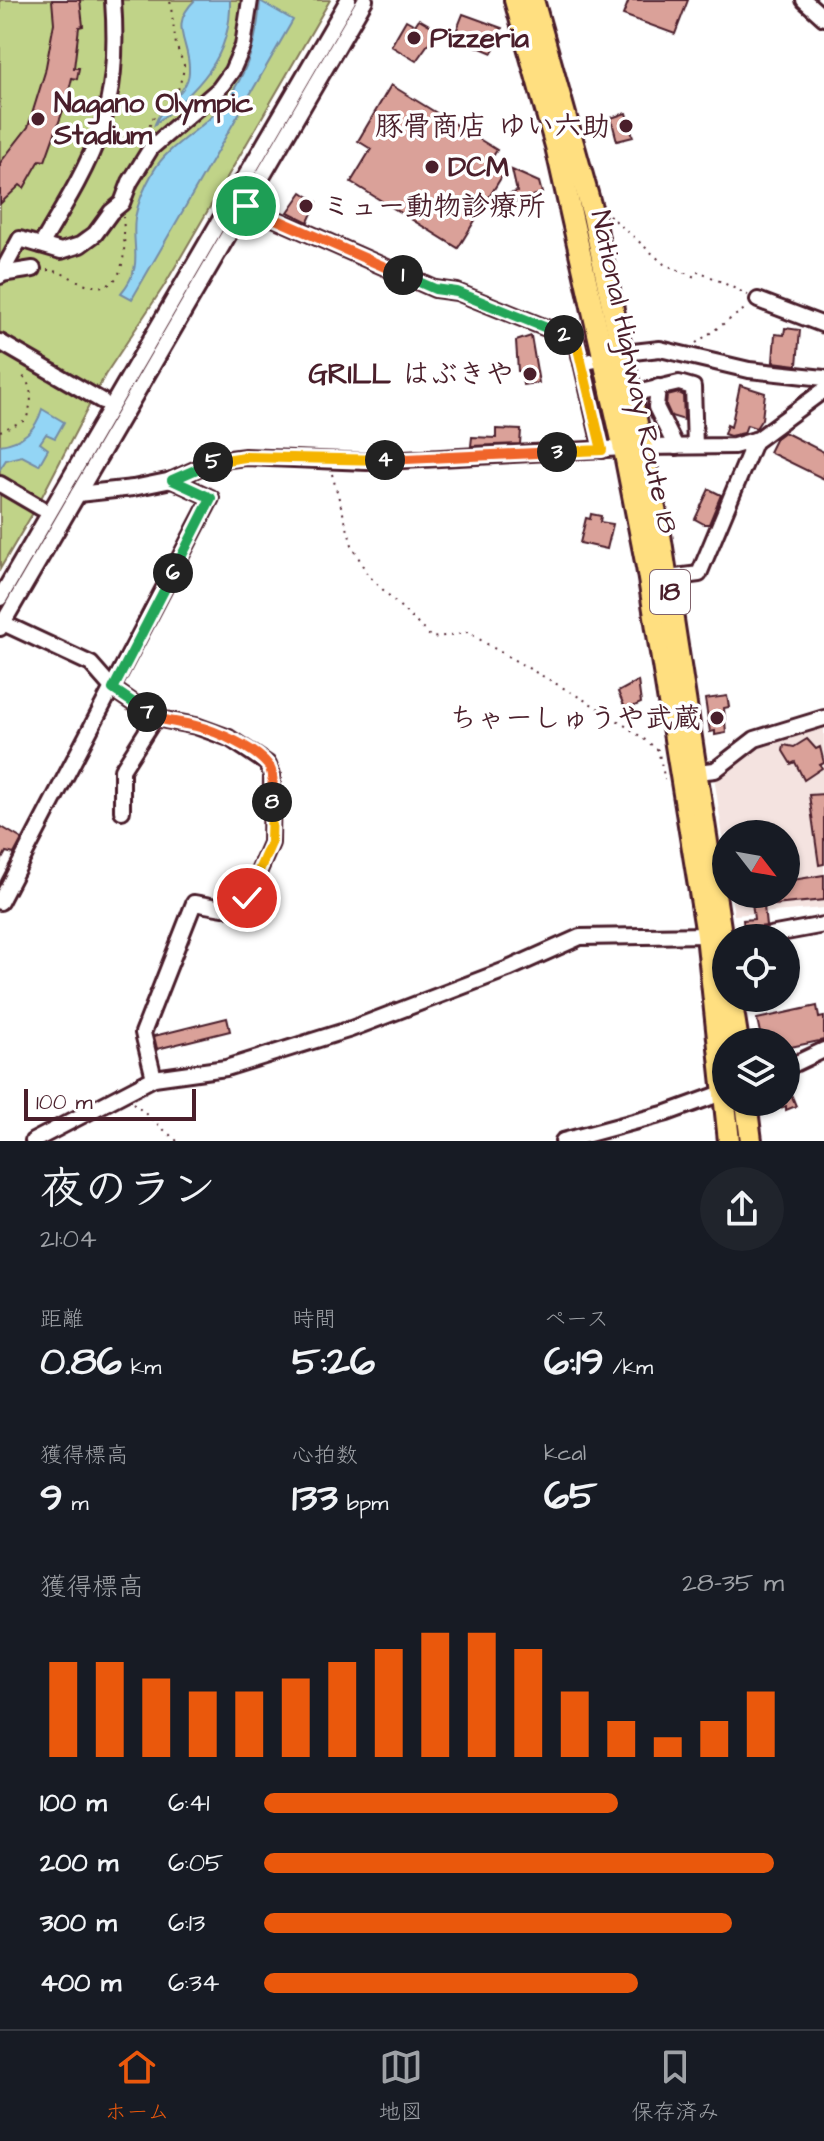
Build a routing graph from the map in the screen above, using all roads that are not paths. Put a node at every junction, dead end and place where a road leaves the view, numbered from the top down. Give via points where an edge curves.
1 (113, 0) edge
2 (250, 0) edge
3 (348, 0) edge
4 (365, 0) edge
5 (515, 0) edge
6 (533, 0) edge
7 (804, 0) edge
8 (824, 18) edge
9 (246, 206) junction
10 (41, 245) junction
11 (33, 269) road end
12 (0, 275) edge
13 (758, 300) road end
14 (824, 325) edge
15 (0, 342) edge
16 (614, 356) junction
17 (582, 363) junction
18 (824, 378) edge
19 (658, 387) junction
20 (824, 390) edge
21 (632, 394) junction
22 (102, 401) dead end
23 (755, 440) junction
24 (695, 446) junction
25 (676, 447) junction
26 (634, 448) junction
27 (602, 450) junction
28 (172, 480) junction
29 (0, 484) edge
30 (78, 494) junction
31 (41, 508) dead end
32 (668, 578) junction
33 (0, 598) edge
34 (1, 626) edge
35 (113, 689) junction
36 (155, 718) junction
37 (824, 718) edge
38 (698, 772) junction
39 (122, 811) dead end
40 (0, 902) edge
41 (714, 924) edge
42 (716, 924) edge
43 (824, 925) edge
44 (800, 929) edge
45 (712, 941) edge
46 (824, 1050) edge
47 (800, 1061) edge
48 (154, 1078) junction
49 (712, 1097) edge
50 (727, 1116) edge
51 (748, 1116) edge
52 (33, 1141) edge
53 (563, 1141) edge
54 (729, 1141) edge
55 (751, 1141) edge

1 - 10 street via 115,64 102,132
2 - 10 street via 243,46 232,71 219,89 151,148 122,203 80,245 61,251
3 - 33 street
4 - 9 street
5 - 16 highway, National Highway Route 18 / 18
6 - 16 highway, National Highway Route 18 / 18 via 593,215
7 - 8 street
9 - 17 street via 435,289 457,292 576,340
9 - 30 street
10 - 12 street via 20,239
11 - 12 street
13 - 14 street
15 - 22 street
16 - 17 street
16 - 18 street via 660,349 749,370
16 - 21 highway, National Highway Route 18 / 18
16 - 26 highway, National Highway Route 18 / 18
17 - 27 street
19 - 21 street
19 - 24 street via 693,387
19 - 25 street via 656,407
20 - 23 street
21 - 26 highway, National Highway Route 18 / 18
23 - 24 street
23 - 32 street via 699,574
24 - 25 street
25 - 26 street
26 - 27 street
26 - 32 highway, National Highway Route 18 / 18
26 - 41 highway, National Highway Route 18 / 18 via 681,785
27 - 28 street via 367,462 245,457 214,461
28 - 30 street
28 - 35 street via 211,498
29 - 31 street
30 - 34 street
32 - 38 highway, National Highway Route 18 / 18
34 - 35 street via 91,664
35 - 36 street
35 - 40 street
36 - 39 street via 122,770
36 - 48 street via 229,738 268,764 272,775 271,843 247,898 235,907 194,903 143,1033
37 - 38 street via 755,739 715,770
38 - 42 highway, National Highway Route 18 / 18
43 - 44 street
45 - 48 street via 580,937 351,1029 226,1068
46 - 47 street
48 - 52 street
49 - 53 street
50 - 54 highway, National Highway Route 18 / 18
51 - 55 highway

